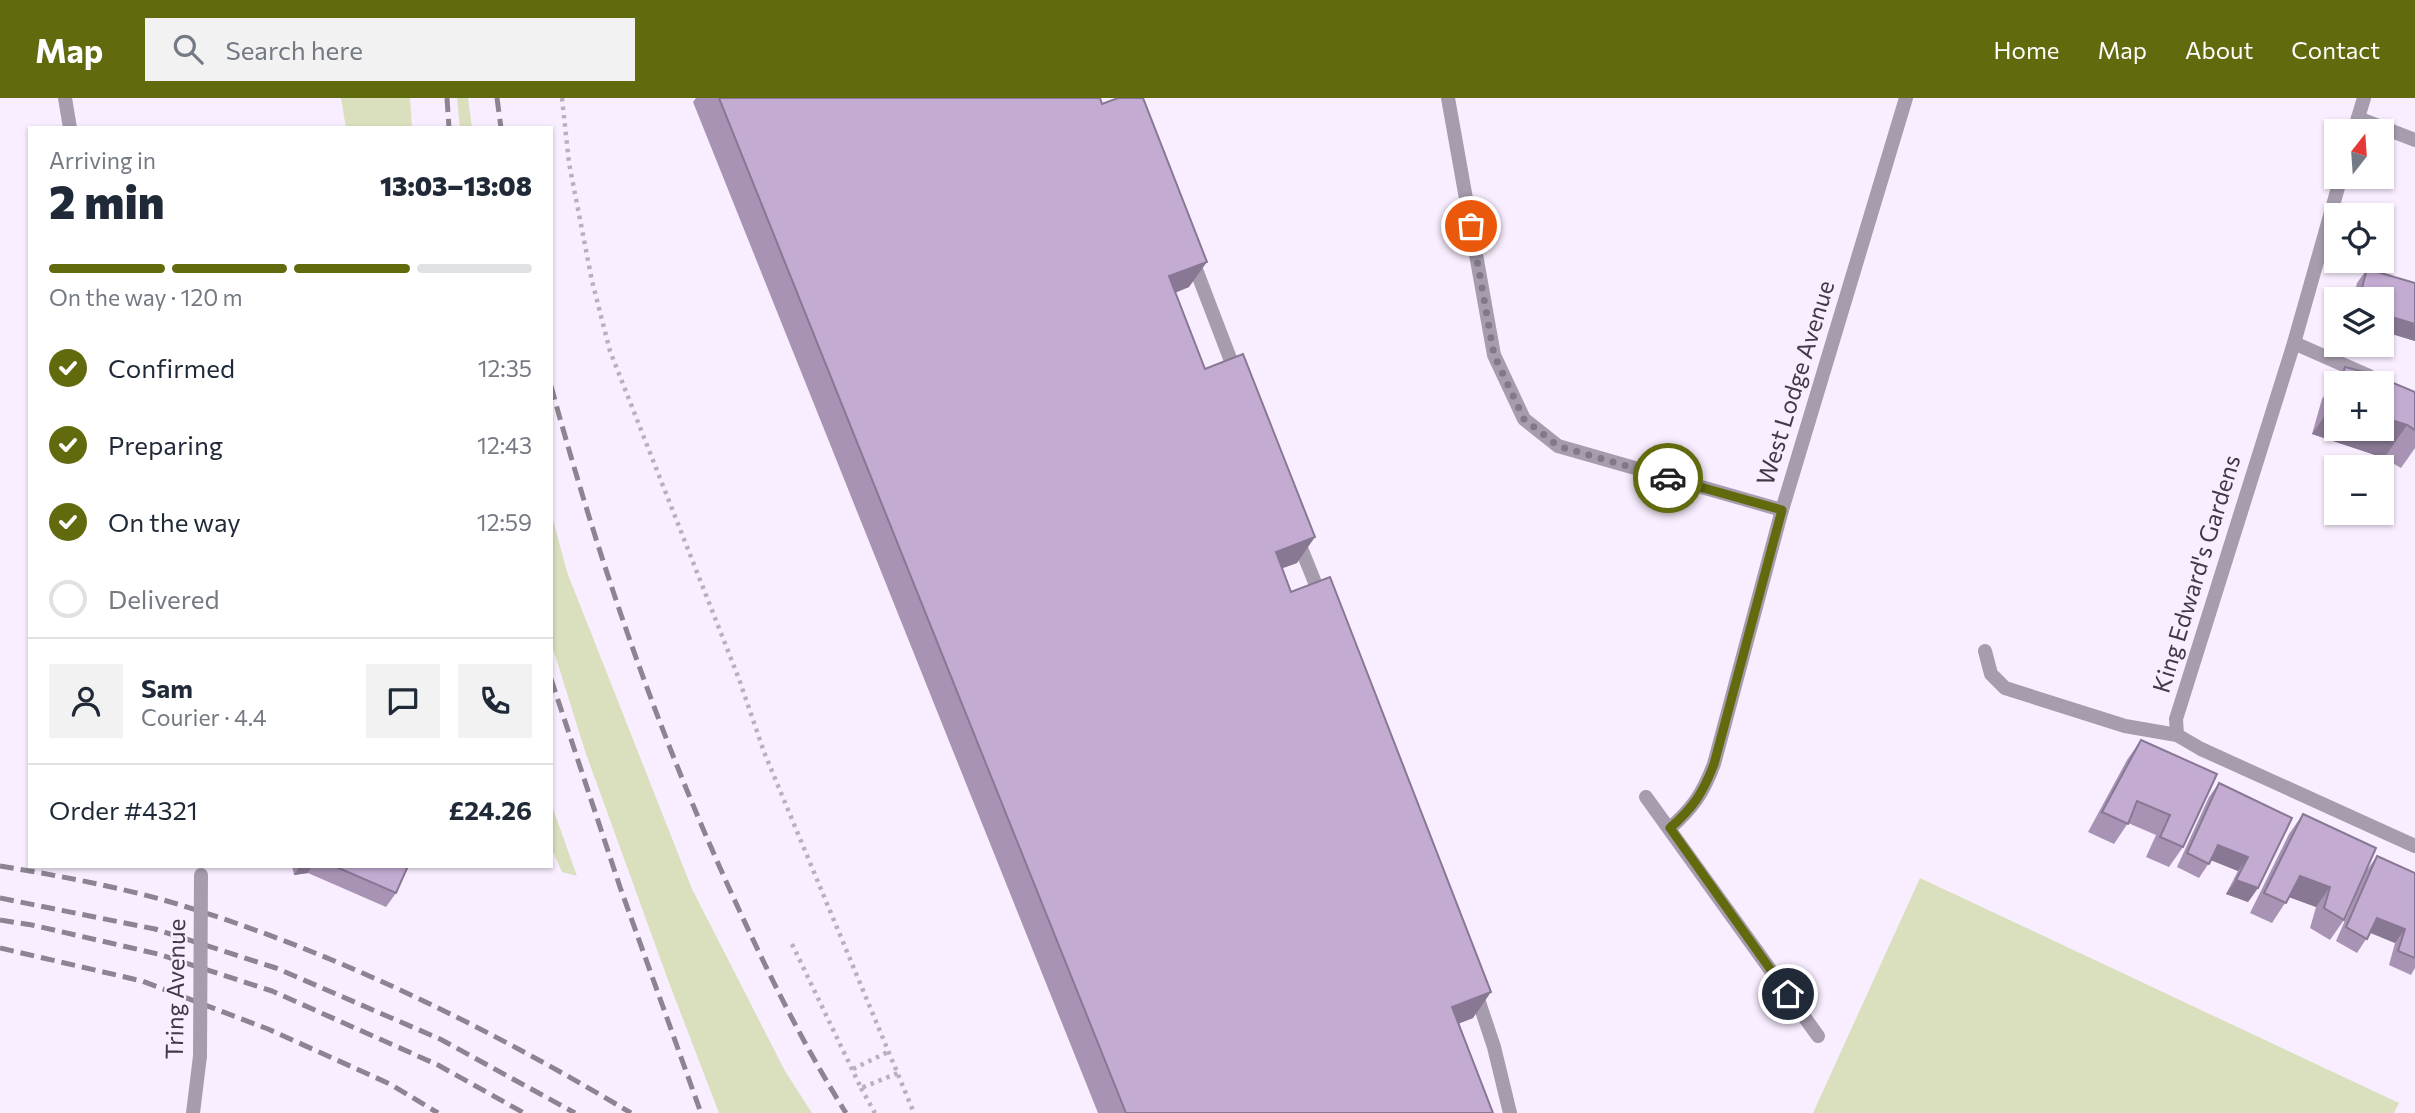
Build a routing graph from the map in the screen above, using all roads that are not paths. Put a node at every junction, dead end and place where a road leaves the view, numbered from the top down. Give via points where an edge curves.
1 (65, 98) edge
2 (1448, 98) edge
3 (1906, 98) edge
4 (2364, 98) edge
5 (2358, 119) edge
6 (70, 126) edge
7 (2394, 135) edge
8 (2415, 140) edge
9 (2338, 189) edge
10 (1186, 246) edge
11 (2294, 343) junction
12 (2358, 371) edge
13 (1241, 388) edge
14 (1782, 510) junction
15 (1294, 530) edge
16 (1329, 618) edge
17 (1985, 651) dead end
18 (2177, 735) junction
19 (1646, 797) dead end
20 (1670, 828) junction
21 (2415, 846) edge
22 (200, 871) edge
23 (1468, 971) edge
24 (1818, 1036) dead end
25 (193, 1113) edge
26 (1510, 1113) edge

1 - 6 street
2 - 14 street via 1494,355 1524,419 1558,446
3 - 14 street, West Lodge Avenue
4 - 5 street
7 - 8 street
9 - 11 street, King Edward's Gardens
10 - 13 street
11 - 12 street
11 - 18 street, King Edward's Gardens via 2176,719
14 - 20 street, West Lodge Avenue via 1714,764 1691,809
15 - 16 street
17 - 18 street via 1991,674 2005,688 2125,726
18 - 21 street
19 - 20 street
20 - 24 street
22 - 25 street, Tring Avenue, bridge via 200,1056
23 - 26 street via 1494,1046

